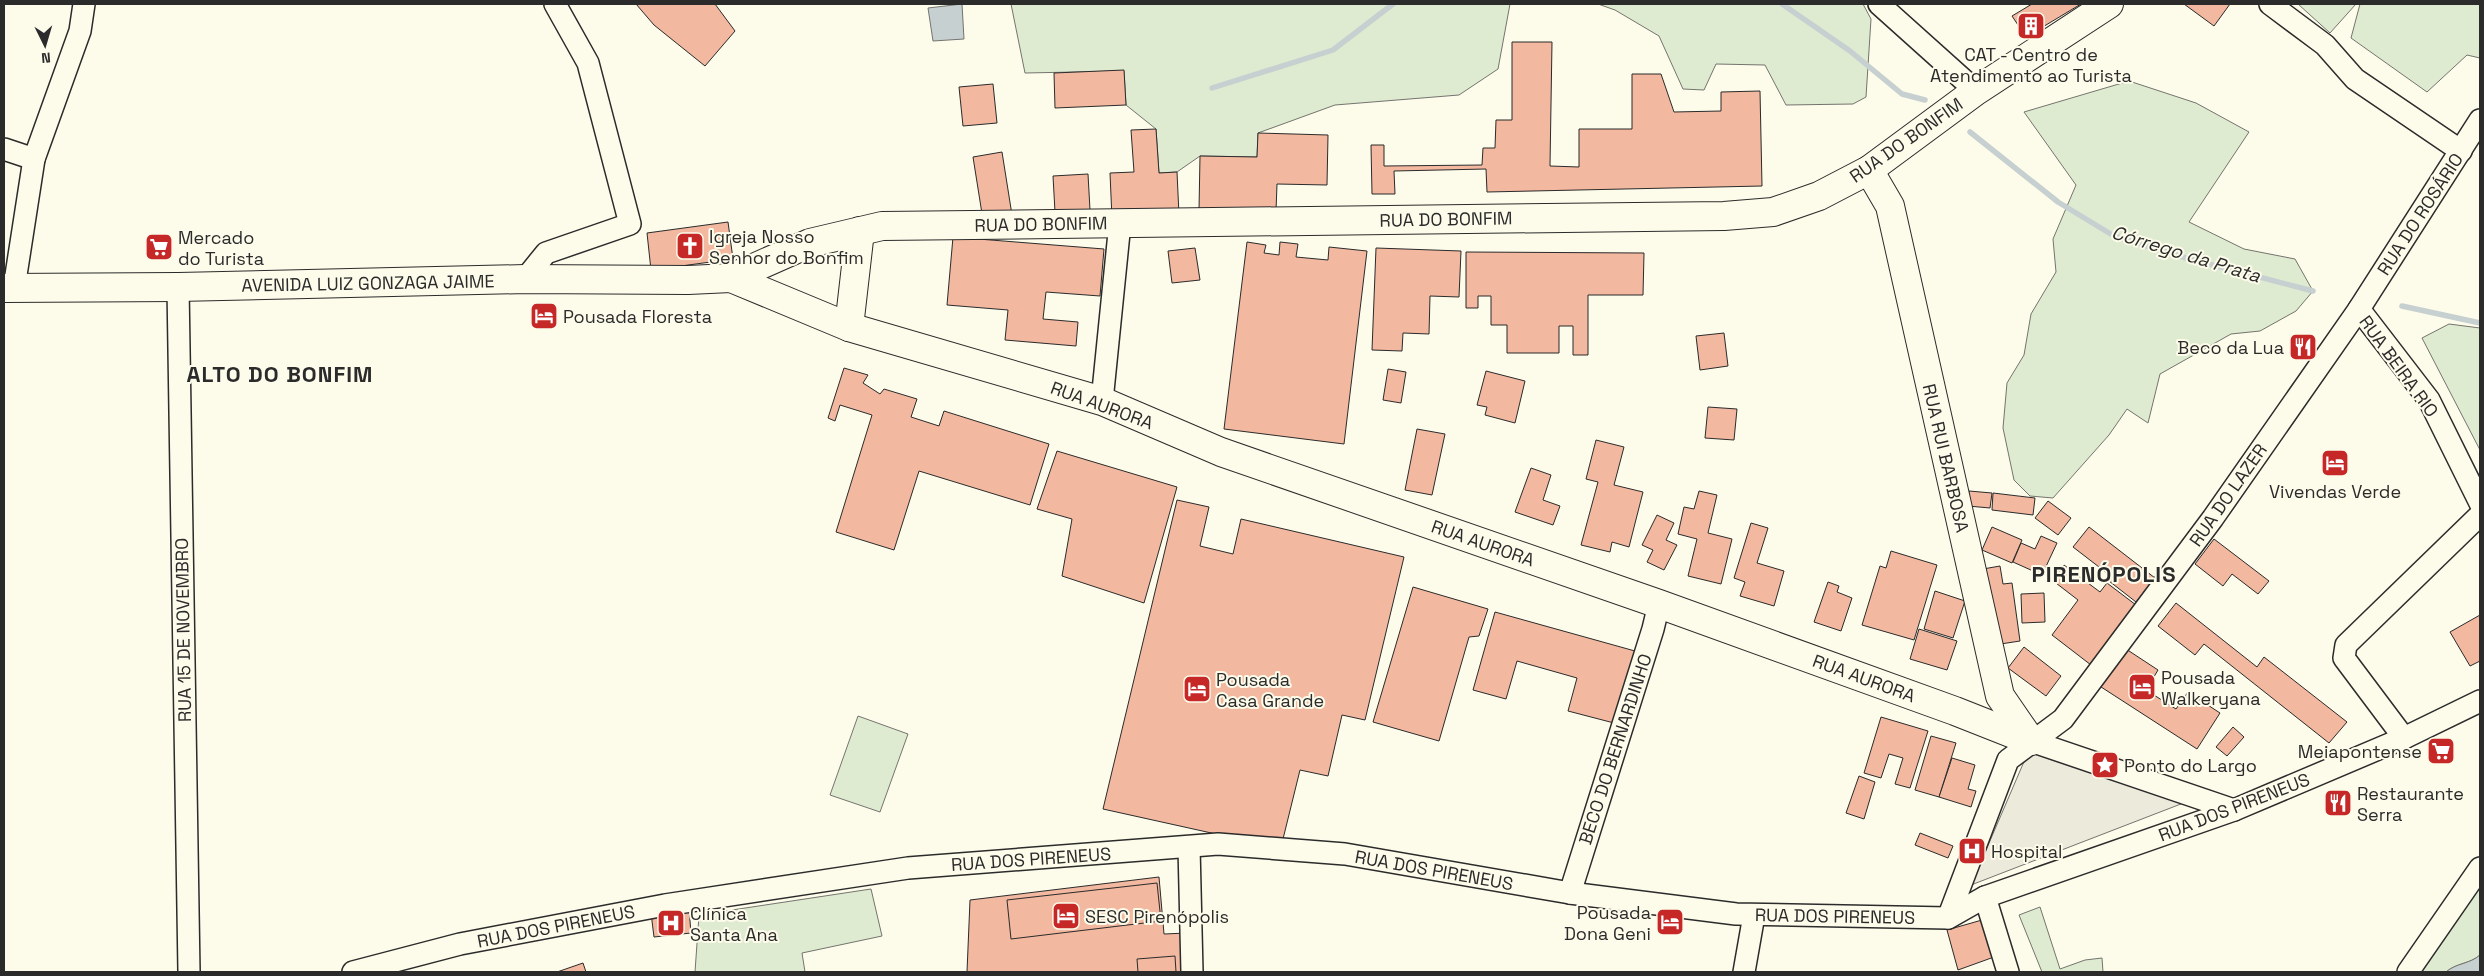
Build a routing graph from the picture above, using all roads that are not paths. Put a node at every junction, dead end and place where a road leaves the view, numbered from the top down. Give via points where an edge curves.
1 (84, 4) edge
2 (555, 4) edge
3 (1880, 4) edge
4 (2109, 4) edge
5 (2270, 4) edge
6 (1976, 91) junction
7 (2480, 120) edge
8 (4, 149) edge
9 (2461, 151) junction
10 (34, 159) junction
11 (1869, 170) junction
12 (1120, 223) junction
13 (860, 231) junction
14 (731, 278) junction
15 (525, 279) junction
16 (178, 287) junction
17 (9, 288) edge
18 (2359, 309) junction
19 (849, 327) junction
20 (1102, 401) junction
21 (2480, 503) edge
22 (2480, 515) edge
23 (1659, 604) junction
24 (2000, 696) junction
25 (2480, 701) edge
26 (1955, 711) junction
27 (2404, 738) junction
28 (2032, 741) junction
29 (2234, 810) junction
30 (1189, 847) junction
31 (2480, 868) edge
32 (1570, 893) junction
33 (1986, 897) junction
34 (1754, 915) junction
35 (1948, 918) junction
36 (189, 972) edge
37 (353, 972) edge
38 (1192, 972) edge
39 (1744, 972) edge
40 (2008, 972) edge
41 (2408, 972) edge

1 - 10 street via 80,31
2 - 15 street via 588,63 630,224 546,254
3 - 6 street
4 - 6 main road, RUA DO BONFIM
5 - 9 street via 2324,45 2355,79
6 - 11 main road, RUA DO BONFIM
7 - 9 street, RUA DO ROSÁRIO
8 - 10 street
9 - 18 street, RUA DO ROSÁRIO
10 - 17 street
11 - 12 main road, RUA DO BONFIM via 1819,196 1773,212 1724,216
11 - 24 main road, RUA RUI BARBOSA via 1890,206
12 - 13 main road, RUA DO BONFIM via 882,226
12 - 20 street
13 - 14 main road, RUA DO BONFIM via 810,243
13 - 19 main road
14 - 15 main road, AVENIDA LUIZ GONZAGA JAIME
14 - 19 main road, RUA AURORA
15 - 16 main road, AVENIDA LUIZ GONZAGA JAIME
16 - 17 main road, AVENIDA LUIZ GONZAGA JAIME
16 - 36 street, RUA 15 DE NOVEMBRO
18 - 21 street, RUA BEIRA RIO via 2429,400
18 - 28 street, RUA DO LAZER via 2213,518 2069,712
19 - 20 main road, RUA AURORA
20 - 23 main road, RUA AURORA via 1221,452
22 - 27 street via 2346,645 2344,658
23 - 26 main road, RUA AURORA
23 - 32 street, BECO DO BERNARDINHO
24 - 26 main road via 1981,714
24 - 28 main road, RUA RUI BARBOSA
25 - 27 street, RUA DOS PIRENEUS
26 - 28 main road, RUA AURORA
27 - 29 street, RUA DOS PIRENEUS
28 - 29 street, RUA AURORA
28 - 35 street, RUA DO LAZER via 2008,760
29 - 33 street, RUA DOS PIRENEUS
30 - 32 street, RUA DOS PIRENEUS via 1218,844 1345,854
30 - 37 street, RUA DOS PIRENEUS via 908,868 681,902 460,944
30 - 38 street
31 - 41 street
32 - 34 street, RUA DOS PIRENEUS
33 - 35 street, RUA DOS PIRENEUS
33 - 40 street
34 - 35 street, RUA DOS PIRENEUS
34 - 39 street

